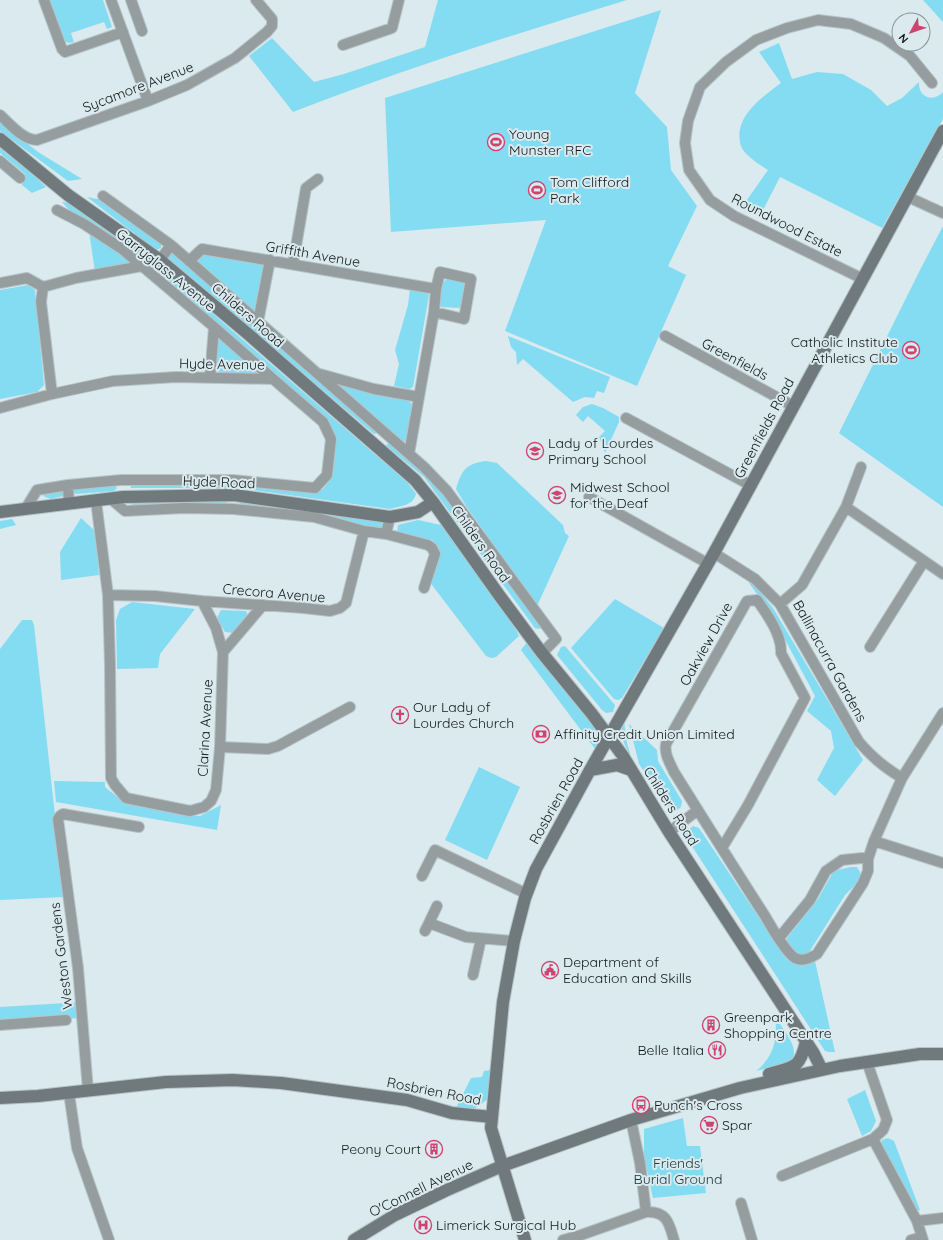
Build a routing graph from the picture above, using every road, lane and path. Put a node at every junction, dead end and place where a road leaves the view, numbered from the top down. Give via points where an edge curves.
1 (44, 0) edge
2 (111, 0) edge
3 (131, 0) edge
4 (257, 0) edge
5 (399, 0) edge
6 (135, 11) junction
7 (118, 17) junction
8 (142, 31) dead end
9 (123, 32) junction
10 (343, 45) dead end
11 (932, 83) dead end
12 (148, 101) junction
13 (0, 116) edge
14 (943, 131) edge
15 (0, 139) edge
16 (0, 161) edge
17 (20, 178) dead end
18 (318, 179) dead end
19 (103, 196) dead end
20 (908, 197) junction
21 (57, 210) dead end
22 (943, 213) edge
23 (171, 245) junction
24 (160, 260) junction
25 (270, 260) junction
26 (189, 261) junction
27 (293, 264) junction
28 (142, 266) junction
29 (863, 278) junction
30 (0, 283) edge
31 (43, 287) junction
32 (436, 289) junction
33 (434, 312) junction
34 (258, 322) junction
35 (214, 327) junction
36 (664, 336) dead end
37 (316, 373) junction
38 (210, 377) junction
39 (272, 379) junction
40 (52, 394) junction
41 (419, 397) junction
42 (793, 406) junction
43 (0, 408) edge
44 (626, 418) dead end
45 (386, 433) junction
46 (375, 446) junction
47 (409, 454) junction
48 (861, 467) dead end
49 (121, 480) junction
50 (233, 480) junction
51 (68, 485) junction
52 (750, 485) junction
53 (234, 495) junction
54 (123, 497) junction
55 (589, 497) dead end
56 (111, 499) junction
57 (96, 501) junction
58 (433, 502) junction
59 (69, 504) junction
60 (846, 507) junction
61 (26, 508) junction
62 (233, 509) junction
63 (358, 511) junction
64 (0, 512) edge
65 (390, 517) junction
66 (360, 530) junction
67 (386, 534) junction
68 (711, 558) junction
69 (924, 561) junction
70 (943, 574) edge
71 (424, 588) dead end
72 (108, 595) junction
73 (202, 601) junction
74 (780, 604) junction
75 (263, 605) junction
76 (870, 647) dead end
77 (223, 652) junction
78 (542, 653) junction
79 (350, 707) dead end
80 (943, 713) edge
81 (609, 737) junction
82 (220, 747) junction
83 (590, 770) junction
84 (631, 770) junction
85 (902, 778) junction
86 (698, 810) junction
87 (139, 827) dead end
88 (669, 832) junction
89 (874, 841) junction
90 (722, 848) junction
91 (868, 859) junction
92 (943, 863) edge
93 (422, 876) dead end
94 (527, 894) junction
95 (437, 906) dead end
96 (779, 938) junction
97 (481, 939) junction
98 (514, 941) junction
99 (474, 976) dead end
100 (66, 1020) dead end
101 (0, 1025) edge
102 (806, 1042) junction
103 (943, 1054) edge
104 (867, 1062) junction
105 (822, 1070) junction
106 (757, 1084) junction
107 (88, 1090) junction
108 (69, 1093) junction
109 (0, 1098) edge
110 (492, 1117) junction
111 (630, 1120) junction
112 (873, 1139) junction
113 (502, 1166) junction
114 (782, 1176) dead end
115 (741, 1203) dead end
116 (646, 1212) junction
117 (943, 1218) edge
118 (917, 1221) junction
119 (922, 1238) edge
120 (109, 1240) edge
121 (354, 1240) edge
122 (526, 1240) edge
123 (563, 1240) edge
124 (674, 1240) edge
125 (752, 1240) edge
126 (911, 1240) edge

1 - 9 street via 65,52
2 - 7 street
3 - 6 street
4 - 12 street, Sycamore Avenue via 272,19 272,26 267,32 224,65 187,85
5 - 10 street via 392,28
6 - 7 street
6 - 8 street
7 - 9 street
9 - 12 street
11 - 29 street, Roundwood Estate via 910,56 884,38 851,24 818,20 756,40 726,62 700,88 688,121 685,144 688,170 710,200 734,216
12 - 13 street, Sycamore Avenue via 36,140 23,135
14 - 20 main road, Greenfields Road
15 - 24 main road, Childers Road via 68,195
16 - 17 street
18 - 27 street via 306,188
19 - 23 street
20 - 22 street
20 - 29 main road, Greenfields Road
21 - 28 street, Garryglass Avenue via 122,248
23 - 24 street
23 - 26 street
24 - 46 main road, Childers Road
25 - 26 street, Griffith Avenue via 202,249
25 - 27 street, Griffith Avenue
25 - 34 street
26 - 34 street
27 - 32 street, Griffith Avenue
28 - 31 street
28 - 35 street, Garryglass Avenue
29 - 42 main road, Greenfields Road
30 - 31 street via 27,278
31 - 40 street via 41,302
32 - 33 street
32 - 33 street via 440,272 471,279 464,319
33 - 41 street
34 - 37 street
35 - 38 street, Garryglass Avenue
35 - 39 street
36 - 42 street, Greenfields
37 - 41 street via 374,389
37 - 45 street
38 - 39 street, Hyde Avenue
38 - 40 street, Hyde Avenue via 113,381
39 - 50 street, Hyde Avenue via 323,422 331,439 327,475 315,488
40 - 43 street, Hyde Avenue
41 - 47 street
42 - 52 main road, Greenfields Road
44 - 52 street
45 - 46 street
45 - 47 street
46 - 58 main road, Childers Road via 415,480
47 - 78 street via 447,491 556,639
48 - 60 street, Ballinacurra Gardens
49 - 50 street, Hyde Avenue
49 - 51 street, Hyde Avenue
49 - 54 street
50 - 53 street
51 - 59 street
51 - 61 street, Hyde Avenue via 37,490
52 - 68 main road, Greenfields Road
53 - 54 main road, Hyde Road
53 - 62 street
53 - 63 main road, Hyde Road
54 - 56 main road, Hyde Road
55 - 68 street
56 - 57 main road, Hyde Road
56 - 62 street via 125,511
57 - 59 main road, Hyde Road
57 - 72 street, Clarina Avenue
58 - 65 main road, Hyde Road via 418,512
58 - 78 main road, Childers Road
59 - 61 main road, Hyde Road
60 - 69 street
60 - 74 street, Ballinacurra Gardens via 802,585
61 - 64 main road, Hyde Road
62 - 66 street via 314,517
63 - 65 main road, Hyde Road
63 - 66 street, Crecora Avenue
65 - 67 street
66 - 67 street
66 - 75 street, Crecora Avenue via 346,603 340,608 330,611
67 - 71 street via 432,548 435,554
68 - 74 street via 755,579
68 - 81 main road, Greenfields Road
69 - 70 street
69 - 76 street
72 - 73 street
72 - 82 street, Clarina Avenue via 111,778 115,785 126,798 190,811 204,807 211,801 216,790
73 - 75 street, Crecora Avenue
73 - 77 street, Clarina Avenue via 216,628
74 - 85 street, Ballinacurra Gardens via 859,742 884,768
75 - 77 street
77 - 82 street, Clarina Avenue
78 - 81 main road, Childers Road
79 - 82 street via 278,746 268,749
80 - 85 street
81 - 83 main road, Rosbrien Road
81 - 84 main road, Childers Road
83 - 84 main road via 617,765
83 - 94 main road, Rosbrien Road via 536,869
84 - 88 main road, Childers Road
85 - 89 street
86 - 88 street
86 - 90 street, Oakview Drive
86 - 90 street, Oakview Drive via 674,772 667,757 666,744 747,601 757,600 769,616 781,645 781,653 805,698
87 - 107 street, Weston Gardens via 63,814 58,819 78,968
88 - 102 main road, Childers Road
89 - 91 street
89 - 92 street
90 - 96 street, Oakview Drive
91 - 96 street via 842,860 826,871 810,900
91 - 96 street, Oakview Drive via 868,871 863,883 817,954 802,960 794,958
93 - 94 street via 435,850
94 - 98 main road, Rosbrien Road
95 - 97 street via 427,927
97 - 98 street
97 - 99 street
98 - 110 main road, Rosbrien Road via 503,1002
100 - 101 street
102 - 105 main road, Childers Road
102 - 106 main road via 798,1063 766,1075
103 - 104 main road, O'Connell Avenue via 920,1054
104 - 105 main road, O'Connell Avenue
104 - 112 street via 887,1120 883,1130
105 - 106 main road, O'Connell Avenue
106 - 111 main road, O'Connell Avenue
107 - 108 main road, Rosbrien Road
107 - 110 main road, Rosbrien Road via 210,1080 281,1083 407,1100 452,1112
108 - 109 main road, Rosbrien Road
108 - 120 street via 77,1148
110 - 113 main road via 491,1128
111 - 113 main road, O'Connell Avenue
111 - 116 street via 640,1163
112 - 114 street
112 - 118 street
113 - 121 main road, O'Connell Avenue via 408,1209
113 - 122 main road
115 - 125 street
116 - 123 street
116 - 124 street via 655,1211 664,1215
117 - 118 street
118 - 119 street
119 - 126 street

